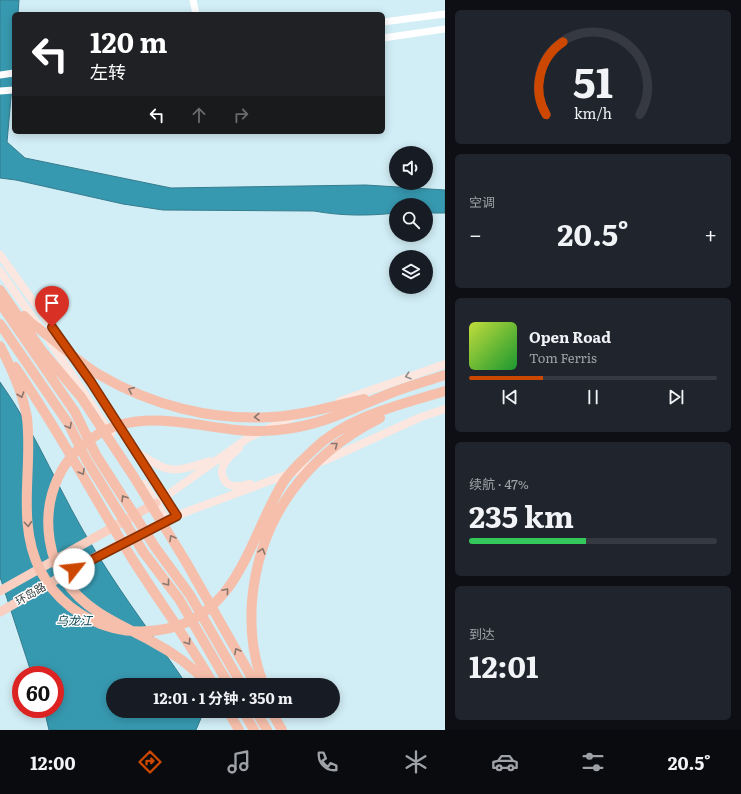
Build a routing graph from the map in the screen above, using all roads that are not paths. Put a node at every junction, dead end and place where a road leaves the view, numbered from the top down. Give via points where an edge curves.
1 (193, 0) edge
2 (196, 12) edge
3 (445, 14) edge
4 (385, 22) edge
5 (445, 29) edge
6 (385, 38) edge
7 (12, 73) edge
8 (0, 75) edge
9 (12, 90) edge
10 (0, 92) edge
11 (0, 255) edge
12 (0, 271) edge
13 (0, 289) edge
14 (0, 303) edge
15 (0, 324) edge
16 (0, 346) edge
17 (445, 364) edge
18 (445, 375) edge
19 (441, 392) edge
20 (391, 393) junction
21 (445, 409) edge
22 (248, 438) junction
23 (136, 452) junction
24 (217, 459) junction
25 (281, 476) junction
26 (165, 497) junction
27 (156, 503) junction
28 (177, 516) junction
29 (167, 520) junction
30 (0, 591) edge
31 (0, 612) edge
32 (201, 678) edge
33 (209, 678) edge
34 (225, 678) edge
35 (238, 678) edge
36 (252, 678) edge
37 (261, 678) edge
38 (232, 718) edge
39 (247, 718) edge
40 (260, 718) edge
41 (275, 718) edge
42 (277, 718) edge
43 (239, 730) edge
44 (254, 730) edge
45 (267, 730) edge
46 (282, 730) edge

1 - 2 street
3 - 4 street
5 - 6 street
7 - 8 street
9 - 10 street
11 - 23 main road via 91,382
12 - 27 main road
20 -> 13 highway via 273,417 217,415 176,407 133,391 98,373 31,323
36 -> 13 highway via 134,476 81,397 42,351
35 -> 14 highway via 190,595 155,547 96,455 76,412
15 -> 34 highway via 68,423 87,461 144,553 179,599
16 -> 19 highway via 26,412 28,519 31,544 37,562 44,578 74,610 94,622 119,630 163,630 186,622 205,611 232,583 286,479 314,448 337,431 366,417
16 -> 33 highway via 59,433 133,560
17 -> 22 main road via 290,418
18 - 20 highway
37 -> 19 highway via 253,639 253,591 262,549 281,507 300,479 341,440 380,418
20 - 32 highway via 334,417 284,429 239,430 153,420 119,424 91,438 76,450 65,465 50,501 48,525 53,554 65,580 93,609 177,656
21 - 25 main road via 421,417 326,460
22 - 24 main road
22 - 25 main road via 224,464 222,473 226,481 235,486
23 - 24 main road via 157,466 171,470 185,469
23 - 26 main road
24 - 26 main road
25 - 28 main road
26 - 27 main road
26 - 28 main road
27 - 29 main road
27 - 30 main road, 环岛路
28 - 29 main road
29 - 31 main road, 环岛路 via 99,555
38 - 43 highway
39 - 44 highway
40 - 45 highway
41 - 46 highway
42 - 46 highway

